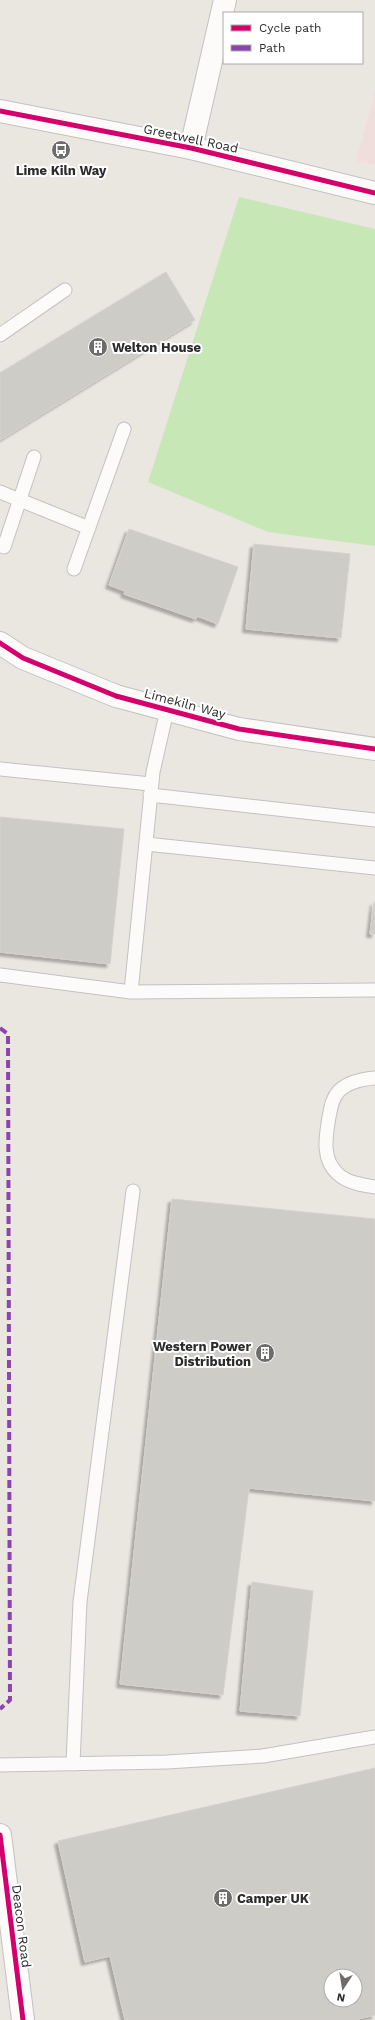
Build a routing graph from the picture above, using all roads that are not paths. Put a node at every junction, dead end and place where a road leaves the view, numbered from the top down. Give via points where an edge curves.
1 (225, 0) edge
2 (0, 111) edge
3 (191, 148) junction
4 (375, 193) edge
5 (65, 290) dead end
6 (0, 335) edge
7 (124, 430) dead end
8 (34, 457) dead end
9 (0, 492) edge
10 (19, 501) junction
11 (89, 528) junction
12 (4, 547) dead end
13 (74, 569) dead end
14 (0, 643) edge
15 (167, 710) junction
16 (375, 749) edge
17 (0, 769) edge
18 (151, 790) junction
19 (375, 820) edge
20 (146, 844) junction
21 (375, 868) edge
22 (0, 975) edge
23 (375, 990) edge
24 (131, 992) junction
25 (375, 1078) edge
26 (375, 1187) edge
27 (133, 1191) dead end
28 (375, 1737) edge
29 (73, 1764) junction
30 (0, 1765) edge
31 (0, 1835) edge
32 (6, 1939) edge
33 (23, 2020) edge

1 - 3 street
2 - 3 street, Greetwell Road
3 - 4 street, Greetwell Road
5 - 6 lane
7 - 11 lane
8 - 10 lane
9 - 10 lane
10 - 11 lane
10 - 12 lane
11 - 13 lane
14 - 15 street, Limekiln Way via 23,658 108,693
15 - 16 street, Limekiln Way via 239,729
15 - 18 lane
17 - 18 lane
18 - 19 lane
18 - 20 lane
20 - 21 lane
20 - 24 lane
22 - 24 lane
23 - 24 lane
25 - 26 lane via 358,1081 339,1090 333,1099 325,1138 328,1161 337,1174 347,1181
27 - 29 lane via 80,1602
28 - 29 lane via 264,1756
29 - 30 lane
31 - 32 street, Deacon Road
32 - 33 street, Deacon Road

